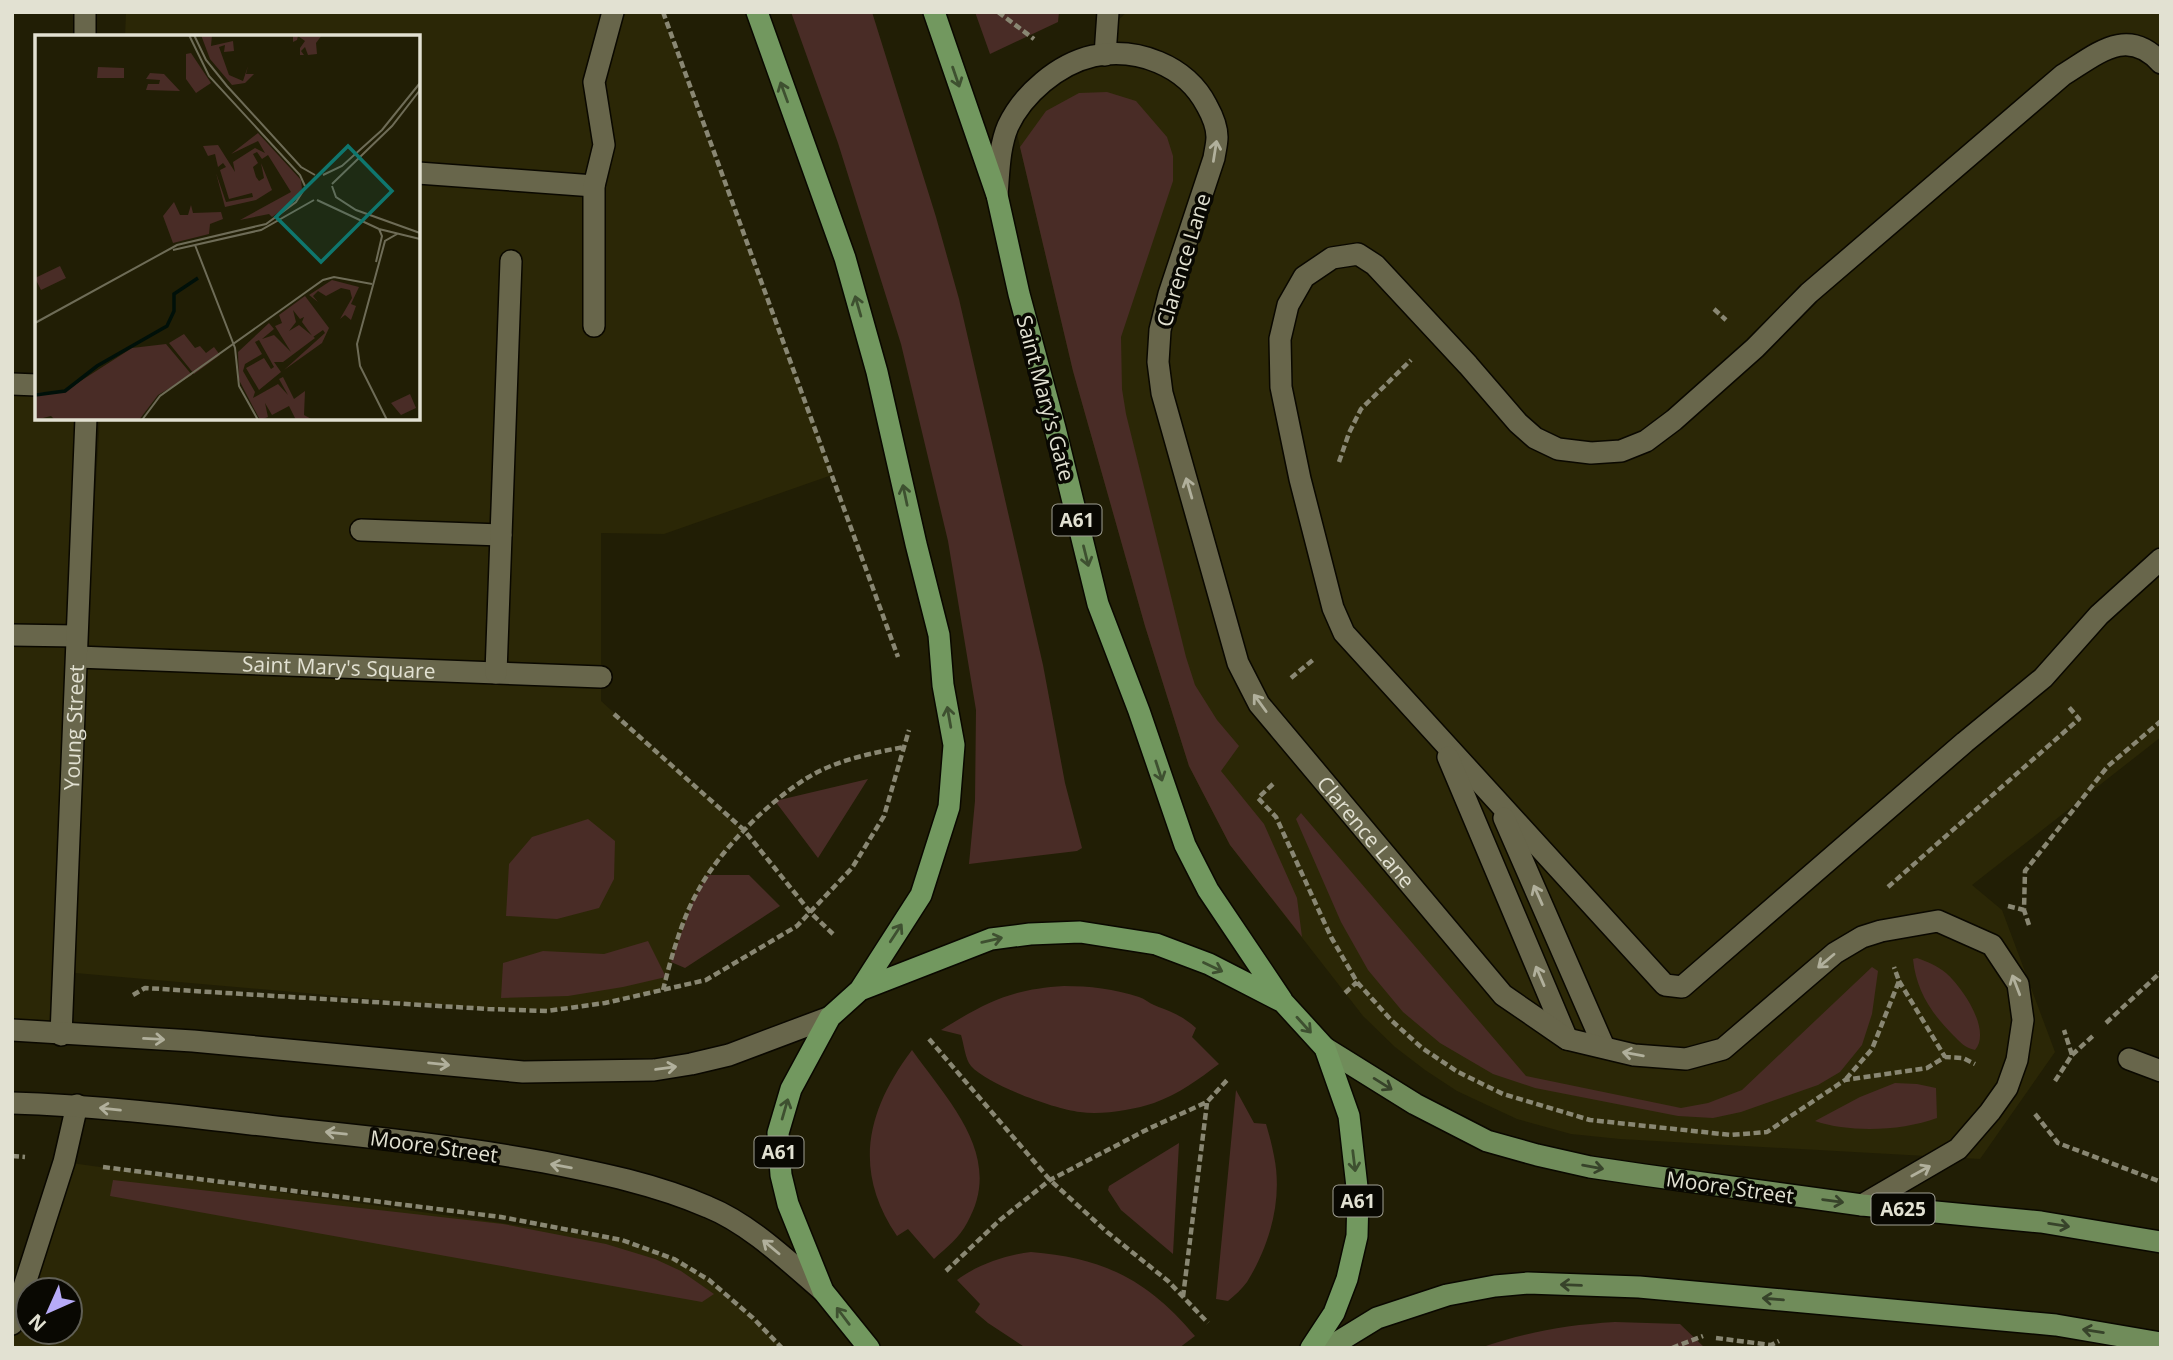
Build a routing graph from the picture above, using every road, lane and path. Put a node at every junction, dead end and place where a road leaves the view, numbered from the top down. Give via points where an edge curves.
1 (85, 12) edge
2 (613, 12) edge
3 (663, 12) edge
4 (757, 12) edge
5 (934, 12) edge
6 (1108, 12) edge
7 (85, 35) edge
8 (1105, 55) junction
9 (2161, 63) edge
10 (420, 173) edge
11 (594, 186) junction
12 (997, 195) junction
13 (511, 261) dead end
14 (594, 326) dead end
15 (1439, 333) junction
16 (12, 384) edge
17 (35, 385) edge
18 (86, 420) edge
19 (1336, 468) dead end
20 (361, 530) dead end
21 (501, 535) junction
22 (2161, 559) edge
23 (12, 635) edge
24 (77, 647) junction
25 (902, 666) dead end
26 (496, 673) junction
27 (601, 677) joint
28 (2043, 678) junction
29 (911, 721) dead end
30 (2161, 721) edge
31 (1441, 741) junction
32 (905, 747) junction
33 (1498, 803) junction
34 (744, 830) junction
35 (811, 913) junction
36 (1881, 931) junction
37 (832, 934) dead end
38 (2033, 936) dead end
39 (2161, 972) edge
40 (1899, 981) junction
41 (1357, 982) dead end
42 (663, 990) junction
43 (859, 990) junction
44 (1345, 993) dead end
45 (121, 1001) dead end
46 (1283, 1002) junction
47 (830, 1017) junction
48 (2061, 1021) dead end
49 (12, 1030) edge
50 (61, 1035) junction
51 (929, 1038) dead end
52 (1567, 1039) junction
53 (1604, 1047) junction
54 (1325, 1048) junction
55 (2072, 1055) junction
56 (1945, 1057) dead end
57 (2129, 1059) dead end
58 (2161, 1071) edge
59 (1229, 1078) dead end
60 (1845, 1080) dead end
61 (2049, 1089) dead end
62 (12, 1102) edge
63 (1207, 1102) junction
64 (77, 1105) junction
65 (2058, 1143) dead end
66 (12, 1156) edge
67 (64, 1162) junction
68 (1050, 1180) junction
69 (2161, 1182) edge
70 (1862, 1205) junction
71 (2161, 1242) edge
72 (946, 1271) dead end
73 (823, 1290) junction
74 (1184, 1297) junction
75 (1208, 1323) dead end
76 (12, 1324) edge
77 (1784, 1339) dead end
78 (2161, 1342) edge
79 (782, 1348) edge
80 (869, 1348) edge
81 (1311, 1348) edge
82 (1328, 1348) edge
83 (1672, 1348) edge

1 - 7 street
2 - 11 street via 594,82 604,145
3 - 25 path
43 -> 4 highway, A61 via 921,895 949,807 954,745 939,635 877,372 845,258
5 -> 12 highway, Saint Mary's Gate / A61
6 - 8 street
8 - 12 street, Clarence Lane via 1069,64 1018,108 1002,148
52 -> 8 street, Clarence Lane via 1503,995 1265,710 1243,676 1158,362 1169,294 1214,158 1217,135 1202,96 1172,68 1149,58
9 - 15 street via 2140,47 2123,43 2108,47 2063,75 1809,293 1674,419 1646,441 1621,451 1559,449 1535,438
10 - 11 street
11 - 14 street
12 -> 46 highway, Saint Mary's Gate / A61 via 1098,604 1185,845 1208,890
13 - 21 street
15 - 19 path via 1361,409
15 - 31 street via 1375,265 1358,254 1332,258 1304,277 1288,305 1280,339 1281,387 1333,608 1344,633
16 - 17 street
18 - 24 street, Young Street
20 - 21 street
21 - 26 street
22 - 28 street via 2099,615
23 - 24 street, Saint Mary's Square
24 - 26 street, Saint Mary's Square
24 - 50 street, Young Street
26 - 27 street, Saint Mary's Square
27 - 34 path via 601,701
28 - 33 street via 1682,987 1665,985
28 - 36 path via 2079,719 1875,898
29 - 32 path
30 - 38 path via 2108,766 2025,871 2024,910
31 - 33 street
52 -> 31 street
32 - 34 path via 837,764 808,777
32 - 35 path via 884,816 852,867
53 -> 33 street
34 - 35 path
34 - 42 path via 698,889
35 - 37 path
35 - 42 path via 706,980
36 - 40 path
36 -> 53 street, Clarence Lane via 1835,953 1723,1049 1686,1059 1634,1055
70 -> 36 street, Clarence Lane via 1946,1157 1968,1139 2007,1087 2023,1020 2018,984 1992,945 1938,921
39 - 55 path
40 - 56 path
40 - 60 path via 1872,1049
41 - 44 path
42 - 45 path via 547,1010 145,988
43 -> 46 highway, Moore Street / A61 via 990,939 1080,932 1156,944 1209,964
43 - 47 highway, Moore Street / A61
46 -> 54 highway, Moore Street / A61
50 -> 47 street, Moore Street via 193,1041 523,1072 653,1070 729,1055
73 -> 47 highway, Moore Street / A61 via 788,1204 778,1133 791,1089
48 - 55 path
49 - 50 street, Moore Street
51 - 68 path
52 - 53 street, Clarence Lane
54 -> 70 main road, Moore Street / A625 via 1415,1104 1488,1141 1590,1167
54 -> 81 highway, Moore Street / A61 via 1349,1116 1358,1195 1357,1236 1334,1313
55 - 61 path
57 - 58 street
59 - 63 path
62 - 64 street, Moore Street
63 - 68 path
63 - 74 path
64 - 67 street
73 -> 64 street, Moore Street via 761,1238 710,1208 613,1175 398,1140
65 - 69 path
66 - 67 path
67 - 76 street
67 - 79 path via 501,1217 622,1240 674,1259 709,1280
68 - 72 path
68 - 74 path
70 -> 71 main road, Moore Street / A625 via 2040,1222
80 -> 73 highway, Moore Street / A61
74 - 75 path
77 - 83 path via 1771,1345 1701,1336
78 -> 82 main road via 2015,1321 1639,1287 1528,1283 1447,1295 1377,1318

